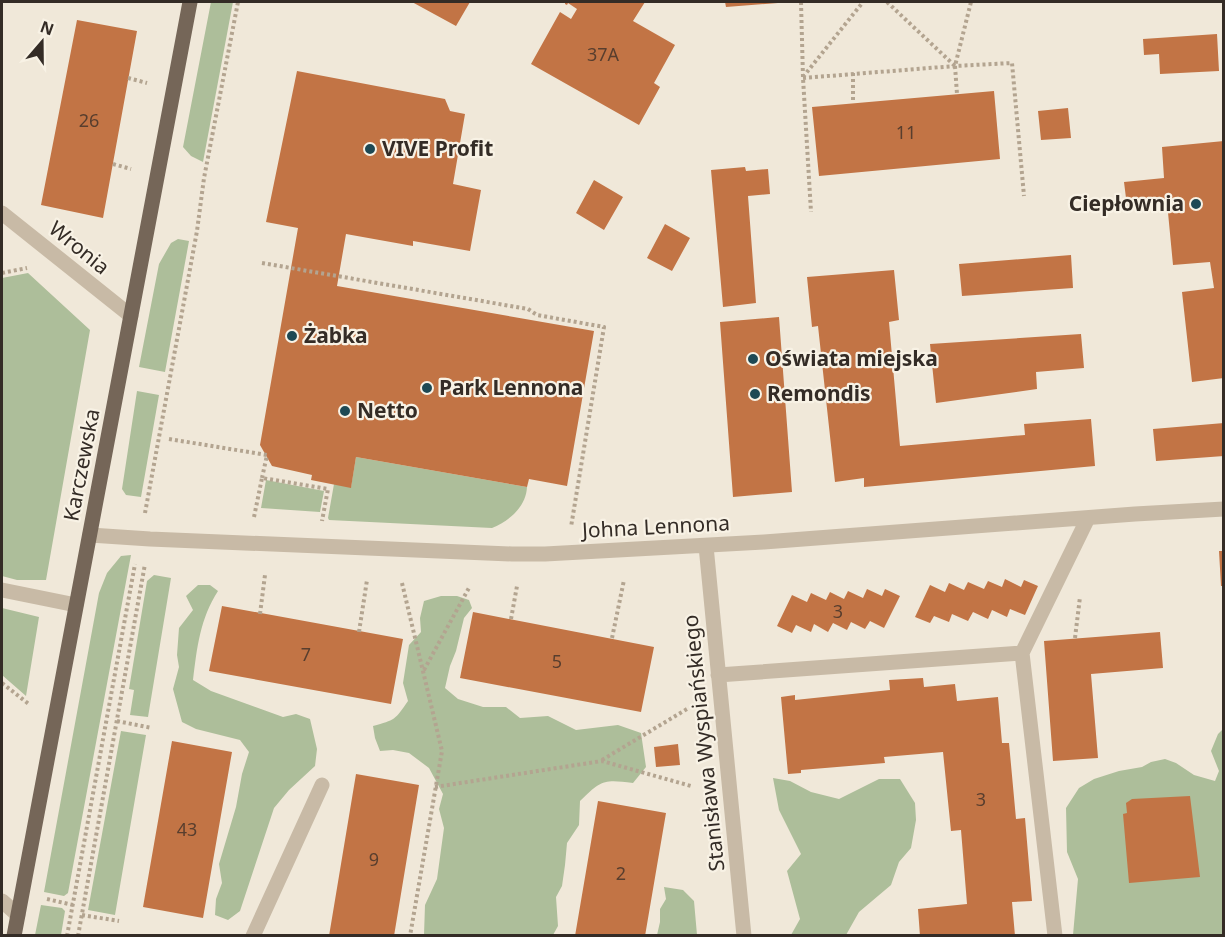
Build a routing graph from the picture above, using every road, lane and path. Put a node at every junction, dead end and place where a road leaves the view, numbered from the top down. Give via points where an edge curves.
1 (190, 2) edge
2 (238, 2) edge
3 (801, 2) edge
4 (863, 2) edge
5 (887, 2) edge
6 (971, 2) edge
7 (955, 66) junction
8 (853, 73) junction
9 (129, 78) dead end
10 (803, 78) junction
11 (147, 83) dead end
12 (957, 94) dead end
13 (854, 104) dead end
14 (113, 164) dead end
15 (131, 169) dead end
16 (1024, 196) dead end
17 (811, 212) dead end
18 (2, 213) edge
19 (262, 263) dead end
20 (32, 267) dead end
21 (2, 273) edge
22 (131, 316) junction
23 (169, 439) dead end
24 (262, 478) junction
25 (1224, 509) edge
26 (1088, 518) junction
27 (253, 522) dead end
28 (321, 525) dead end
29 (570, 532) dead end
30 (90, 535) junction
31 (141, 538) junction
32 (706, 546) junction
33 (136, 560) dead end
34 (145, 563) dead end
35 (265, 575) dead end
36 (624, 579) dead end
37 (368, 580) dead end
38 (402, 583) dead end
39 (470, 586) dead end
40 (517, 586) dead end
41 (2, 590) edge
42 (76, 605) junction
43 (260, 614) dead end
44 (512, 620) dead end
45 (359, 632) dead end
46 (612, 638) dead end
47 (1022, 653) junction
48 (424, 671) junction
49 (718, 675) junction
50 (2, 683) edge
51 (31, 706) dead end
52 (687, 710) dead end
53 (117, 721) junction
54 (152, 728) dead end
55 (602, 761) junction
56 (321, 785) dead end
57 (691, 786) dead end
58 (435, 787) junction
59 (2, 902) edge
60 (18, 915) junction
61 (82, 915) junction
62 (119, 921) dead end
63 (14, 936) edge
64 (67, 936) edge
65 (78, 936) edge
66 (253, 936) edge
67 (410, 936) edge
68 (744, 936) edge
69 (1055, 936) edge

1 - 22 main road, Karczewska
2 - 31 path
3 - 10 path
4 - 10 path
5 - 7 path
6 - 7 path
7 - 8 path
7 - 12 path
7 - 16 path via 1012,63
8 - 10 path
8 - 13 path
9 - 11 path
10 - 17 path
14 - 15 path
18 - 22 street, Wronia
19 - 29 path via 528,309 537,315 604,327
20 - 21 path
22 - 30 main road, Karczewska
23 - 24 path via 267,455
24 - 27 path
24 - 28 path via 328,489
25 - 26 street, Johna Lennona
26 - 32 street, Johna Lennona
26 - 47 street
30 - 31 street, Johna Lennona
30 - 42 main road, Karczewska
31 - 32 street, Johna Lennona via 512,554
32 - 49 street, Stanisława Wyspiańskiego
33 - 64 path
34 - 53 path
35 - 43 path
36 - 46 path
37 - 45 path
38 - 48 path
39 - 48 path
40 - 44 path
41 - 42 street
42 - 60 main road, Karczewska
47 - 49 street
47 - 69 street
48 - 58 path via 442,751
49 - 68 street, Stanisława Wyspiańskiego
50 - 51 path
52 - 55 path
53 - 54 path
53 - 61 path
55 - 57 path
55 - 58 path
56 - 66 street
58 - 67 path
59 - 60 street
60 - 63 main road, Karczewska
61 - 62 path
61 - 65 path

